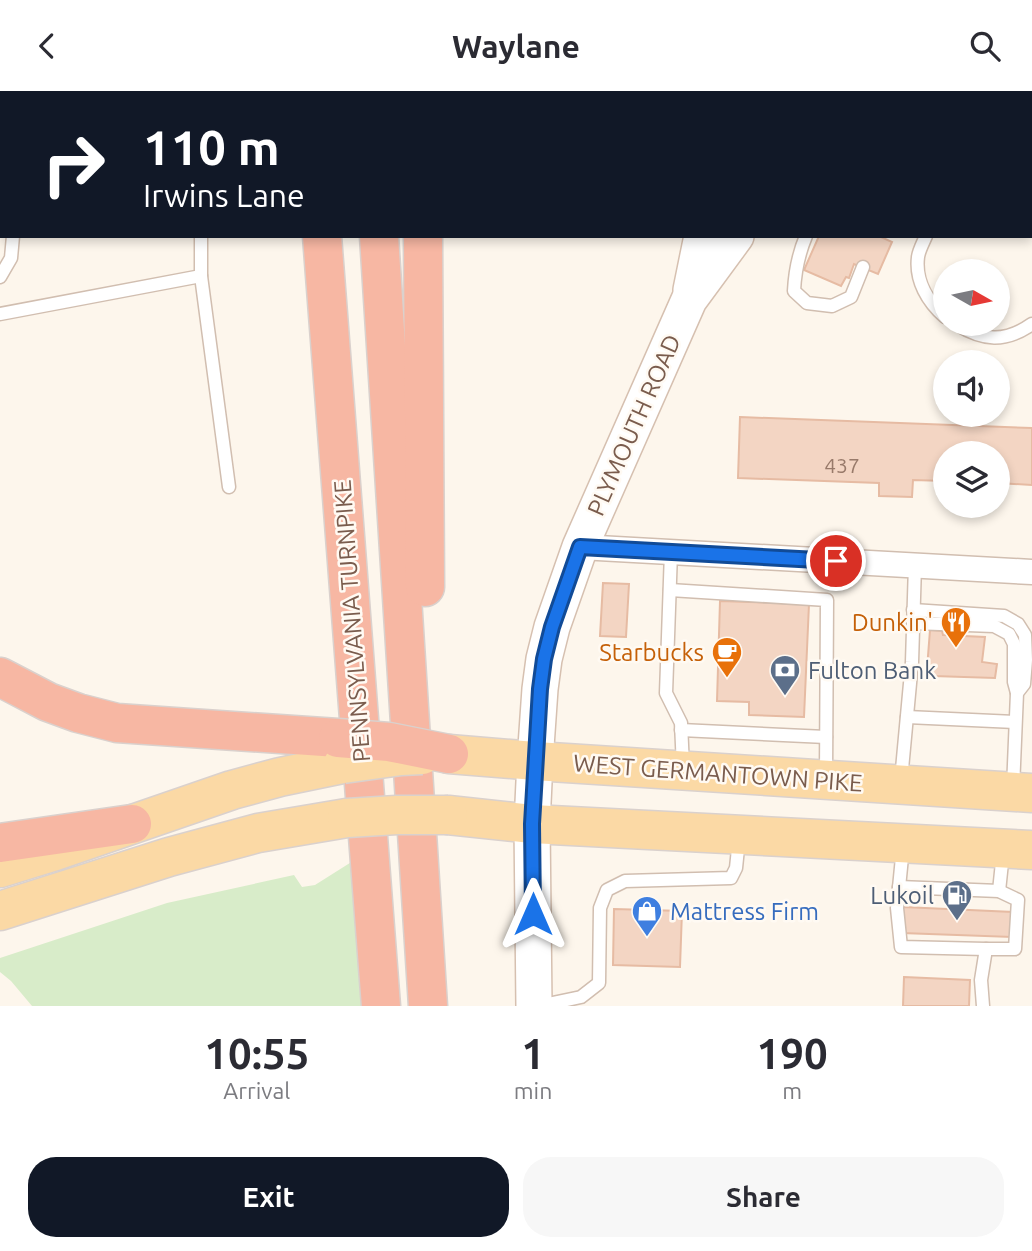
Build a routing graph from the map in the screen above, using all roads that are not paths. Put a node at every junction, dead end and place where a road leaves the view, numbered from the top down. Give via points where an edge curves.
1 (13, 238) edge
2 (201, 238) edge
3 (322, 238) edge
4 (379, 238) edge
5 (423, 238) edge
6 (702, 238) edge
7 (735, 238) edge
8 (805, 238) edge
9 (925, 238) edge
10 (863, 267) dead end
11 (201, 276) junction
12 (0, 277) edge
13 (689, 300) junction
14 (933, 303) edge
15 (0, 314) edge
16 (1032, 324) edge
17 (982, 336) edge
18 (1007, 336) edge
19 (1010, 336) edge
20 (229, 487) dead end
21 (580, 547) junction
22 (671, 552) junction
23 (915, 565) junction
24 (1032, 572) edge
25 (670, 590) junction
26 (913, 617) junction
27 (0, 677) edge
28 (907, 717) junction
29 (1015, 722) junction
30 (681, 730) junction
31 (826, 737) junction
32 (341, 751) junction
33 (449, 754) joint
34 (535, 761) junction
35 (684, 770) junction
36 (826, 780) junction
37 (900, 784) junction
38 (1022, 792) edge
39 (132, 824) junction
40 (532, 824) junction
41 (739, 835) junction
42 (0, 843) edge
43 (903, 843) junction
44 (1022, 851) edge
45 (0, 868) edge
46 (899, 887) junction
47 (999, 891) junction
48 (0, 911) edge
49 (423, 943) junction
50 (986, 949) junction
51 (381, 1006) edge
52 (428, 1006) edge
53 (536, 1006) edge
54 (984, 1006) edge

1 - 12 lane via 11,258
2 - 11 lane
3 - 51 highway, PENNSYLVANIA TURNPIKE
4 - 49 highway, PENNSYLVANIA TURNPIKE
5 - 49 highway via 430,722
6 - 13 main road, PLYMOUTH ROAD
7 - 13 main road, PLYMOUTH ROAD
8 - 10 lane via 795,269 794,291 807,303 832,306 850,297
9 - 14 lane via 918,256 919,282
11 - 15 lane
11 - 20 lane
13 - 21 main road, PLYMOUTH ROAD
16 - 19 lane
17 - 18 lane
21 - 22 street
21 - 34 main road, PLYMOUTH ROAD via 544,659
22 - 23 street
22 - 25 lane
23 - 24 street
23 - 26 lane
25 - 30 lane via 666,693
25 - 31 lane via 827,600
26 - 28 lane
26 - 29 lane via 993,627 1009,634 1014,644
27 - 32 highway via 58,706 117,723
28 - 29 lane
28 - 37 lane
29 - 38 lane
30 - 31 lane
30 - 35 lane
31 - 36 lane
32 - 33 highway, bridge via 388,743
32 - 39 main road via 280,777
33 - 34 main road, WEST GERMANTOWN PIKE
34 - 35 main road, WEST GERMANTOWN PIKE
34 - 40 main road, PLYMOUTH ROAD
35 - 36 main road, WEST GERMANTOWN PIKE
36 - 37 main road, WEST GERMANTOWN PIKE
37 - 38 main road, WEST GERMANTOWN PIKE
39 - 42 highway
39 - 45 main road
40 - 41 main road
40 - 48 main road, bridge via 448,815 347,818 257,833
40 - 53 main road, PLYMOUTH ROAD
41 - 43 main road
41 - 53 lane via 732,878 625,881 607,890 600,908 599,983 581,997
43 - 44 main road
43 - 46 lane
44 - 47 lane
46 - 47 lane
46 - 50 lane via 901,947
47 - 50 lane via 1018,900 1015,949
49 - 52 highway, PENNSYLVANIA TURNPIKE
50 - 54 lane via 981,980

